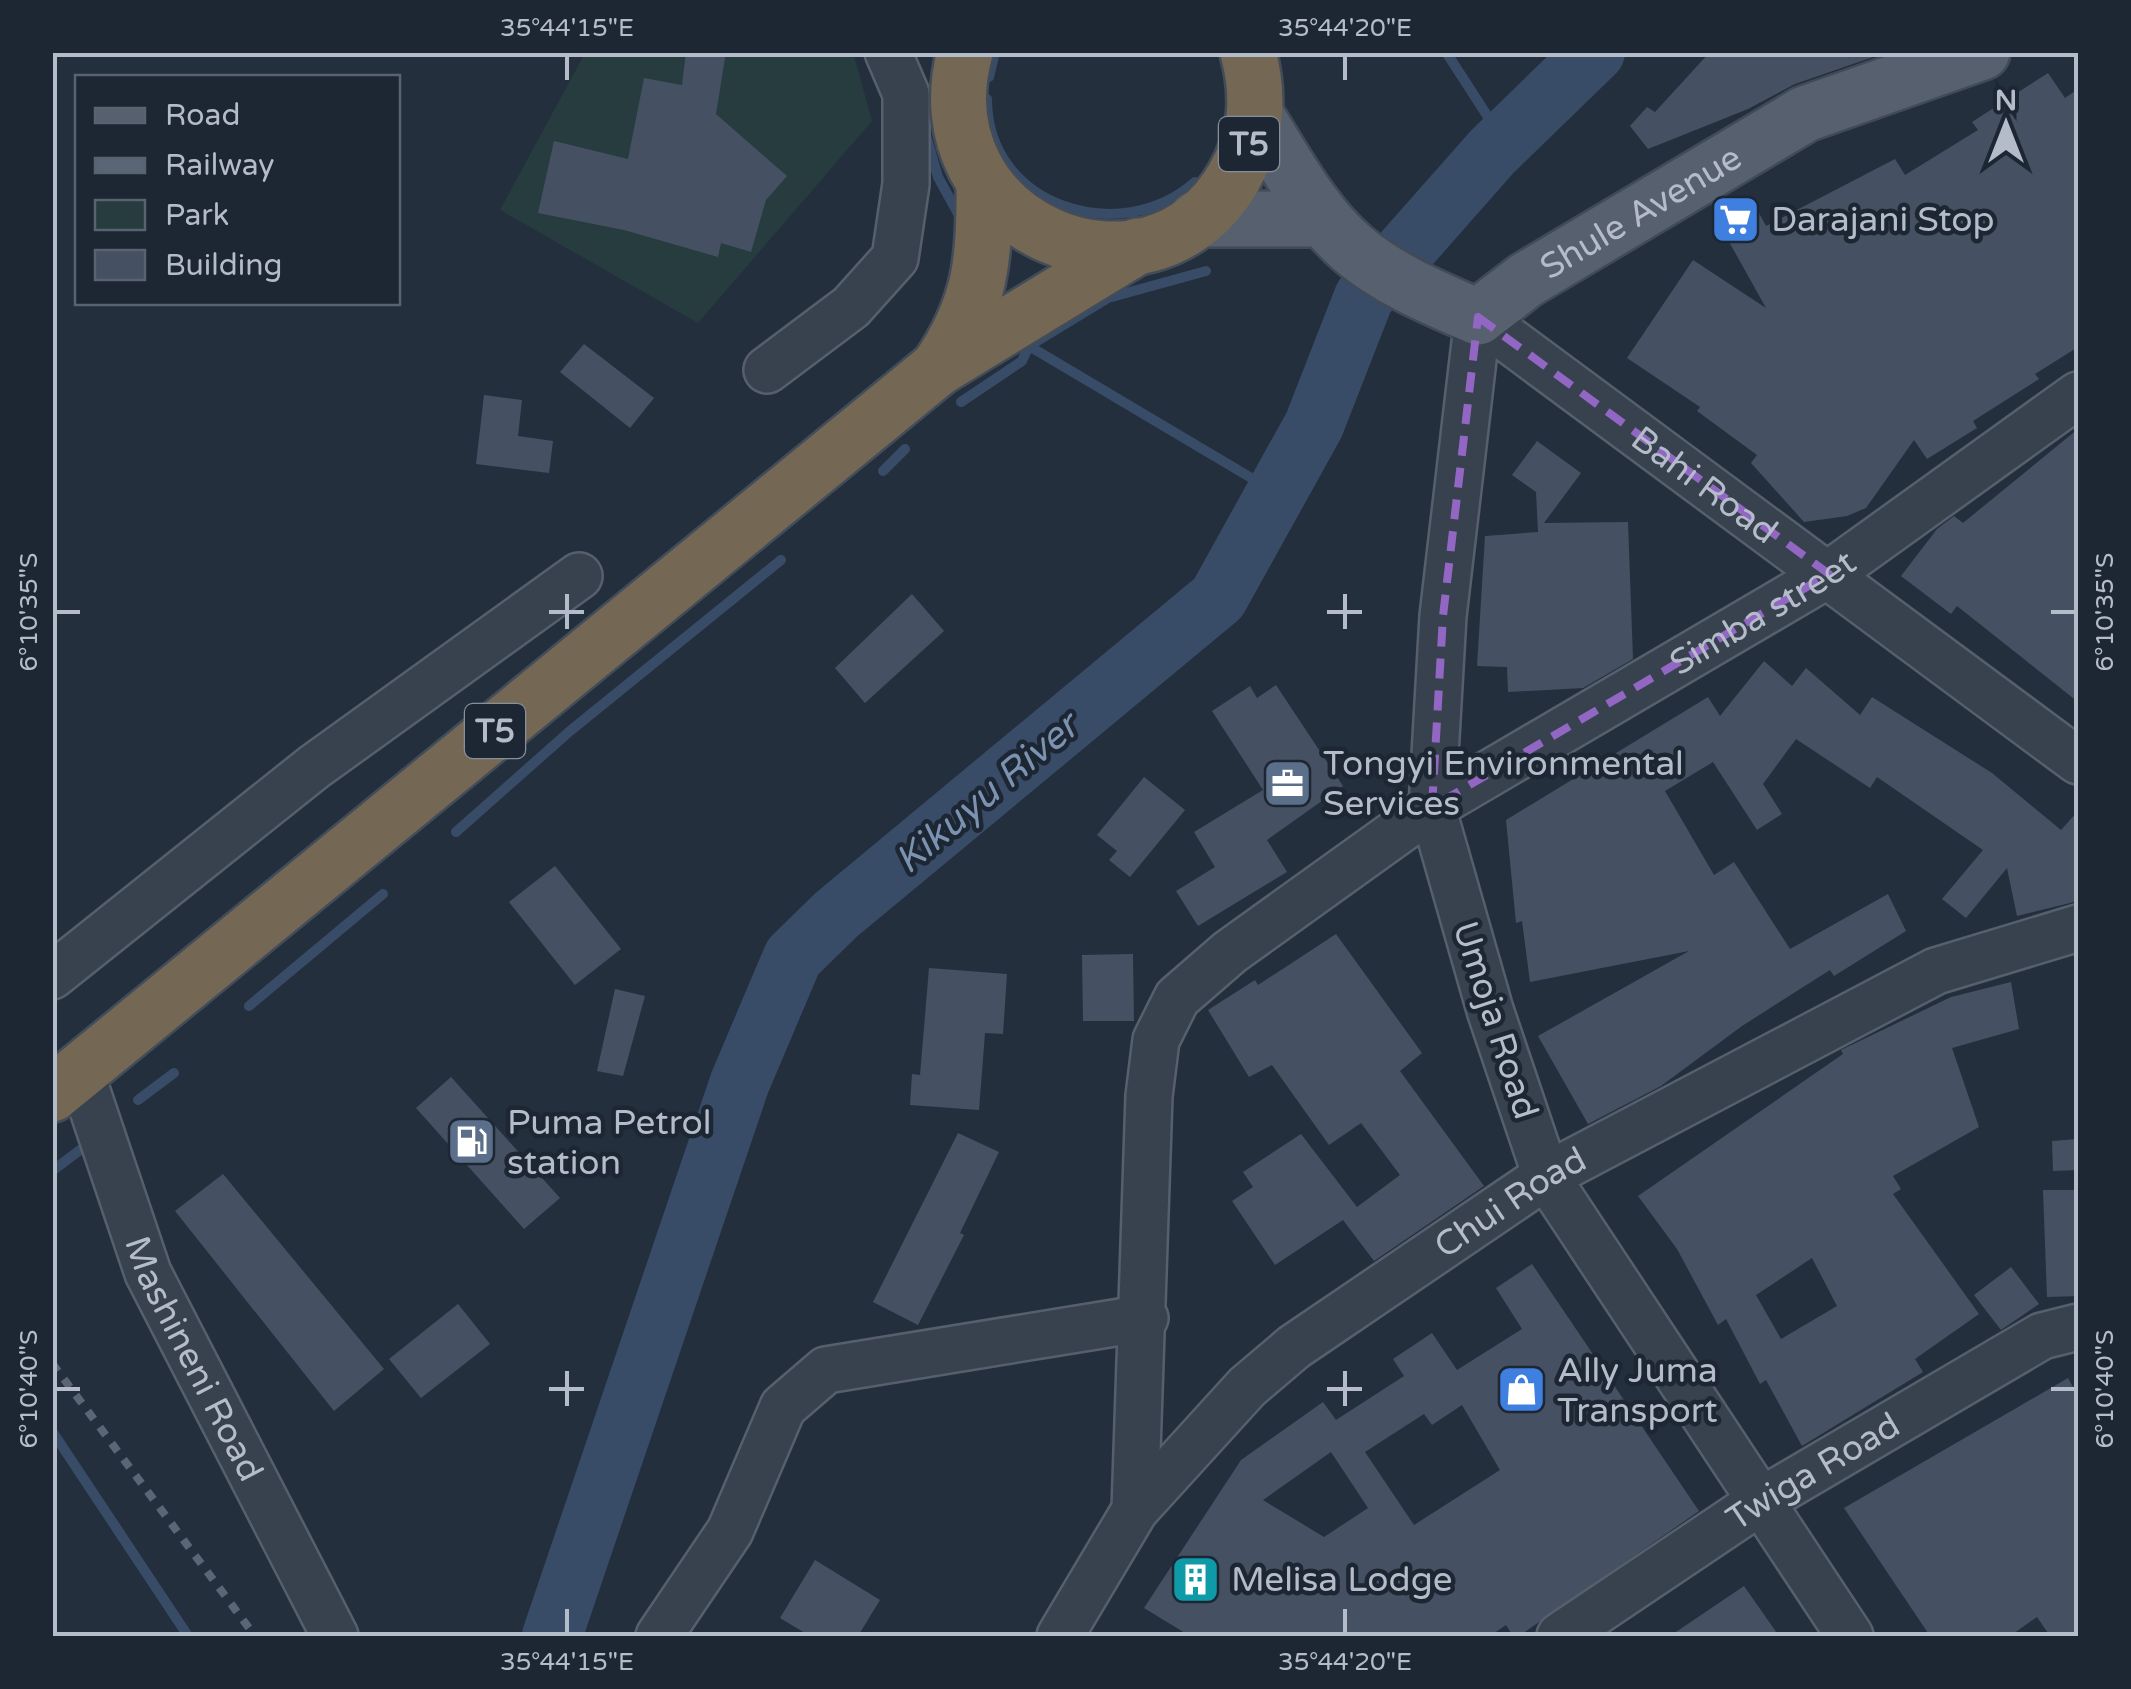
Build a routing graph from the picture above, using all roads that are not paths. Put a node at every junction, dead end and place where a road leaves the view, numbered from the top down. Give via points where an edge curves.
1 (888, 52) edge
2 (948, 52) edge
3 (966, 52) edge
4 (1982, 52) edge
5 (1261, 75) edge
6 (957, 111) junction
7 (984, 184) junction
8 (1196, 219) junction
9 (1339, 235) junction
10 (1138, 246) junction
11 (1454, 306) junction
12 (938, 368) junction
13 (767, 370) dead end
14 (2078, 394) edge
15 (1829, 574) junction
16 (578, 576) dead end
17 (2078, 761) edge
18 (1432, 808) junction
19 (2078, 928) edge
20 (52, 976) edge
21 (66, 1082) edge
22 (1546, 1176) junction
23 (1145, 1318) junction
24 (2078, 1327) edge
25 (1761, 1502) junction
26 (1135, 1510) junction
27 (335, 1636) edge
28 (660, 1636) edge
29 (1060, 1636) edge
30 (1560, 1636) edge
31 (1850, 1636) edge

1 - 13 street via 906,94 906,184 895,258 851,307
2 - 6 highway
3 - 6 highway, T5
4 - 11 main road, Shule Avenue via 1805,114 1526,280
5 - 8 highway, T5 via 1246,156 1226,191
5 - 9 main road
6 - 7 highway, T5 via 970,162
7 - 10 highway, T5 via 1013,216 1052,238 1094,248
7 - 12 highway, T5 via 978,291
8 - 9 main road
8 - 10 highway, T5
9 - 11 main road
10 - 12 highway, T5
11 - 15 street, Bahi Road
11 - 18 street, Umoja Road
12 - 21 highway, T5
14 - 15 street, Simba street
15 - 17 street, Bahi Road
15 - 18 street, Simba street
16 - 20 street via 314,766
18 - 22 street, Umoja Road
18 - 23 street, Simba street via 1230,952 1177,998 1156,1040 1149,1096
19 - 22 street, Chui Road via 1936,971
21 - 27 street, Mashineni Road via 148,1272
22 - 25 street, Umoja Road
22 - 26 street, Chui Road via 1294,1347 1247,1387
23 - 26 street, Simba street
23 - 28 street via 826,1370 783,1407 730,1531
24 - 25 street, Twiga Road via 2042,1336
25 - 30 street, Twiga Road
25 - 31 street, Umoja Road
26 - 29 street, Chui Road

